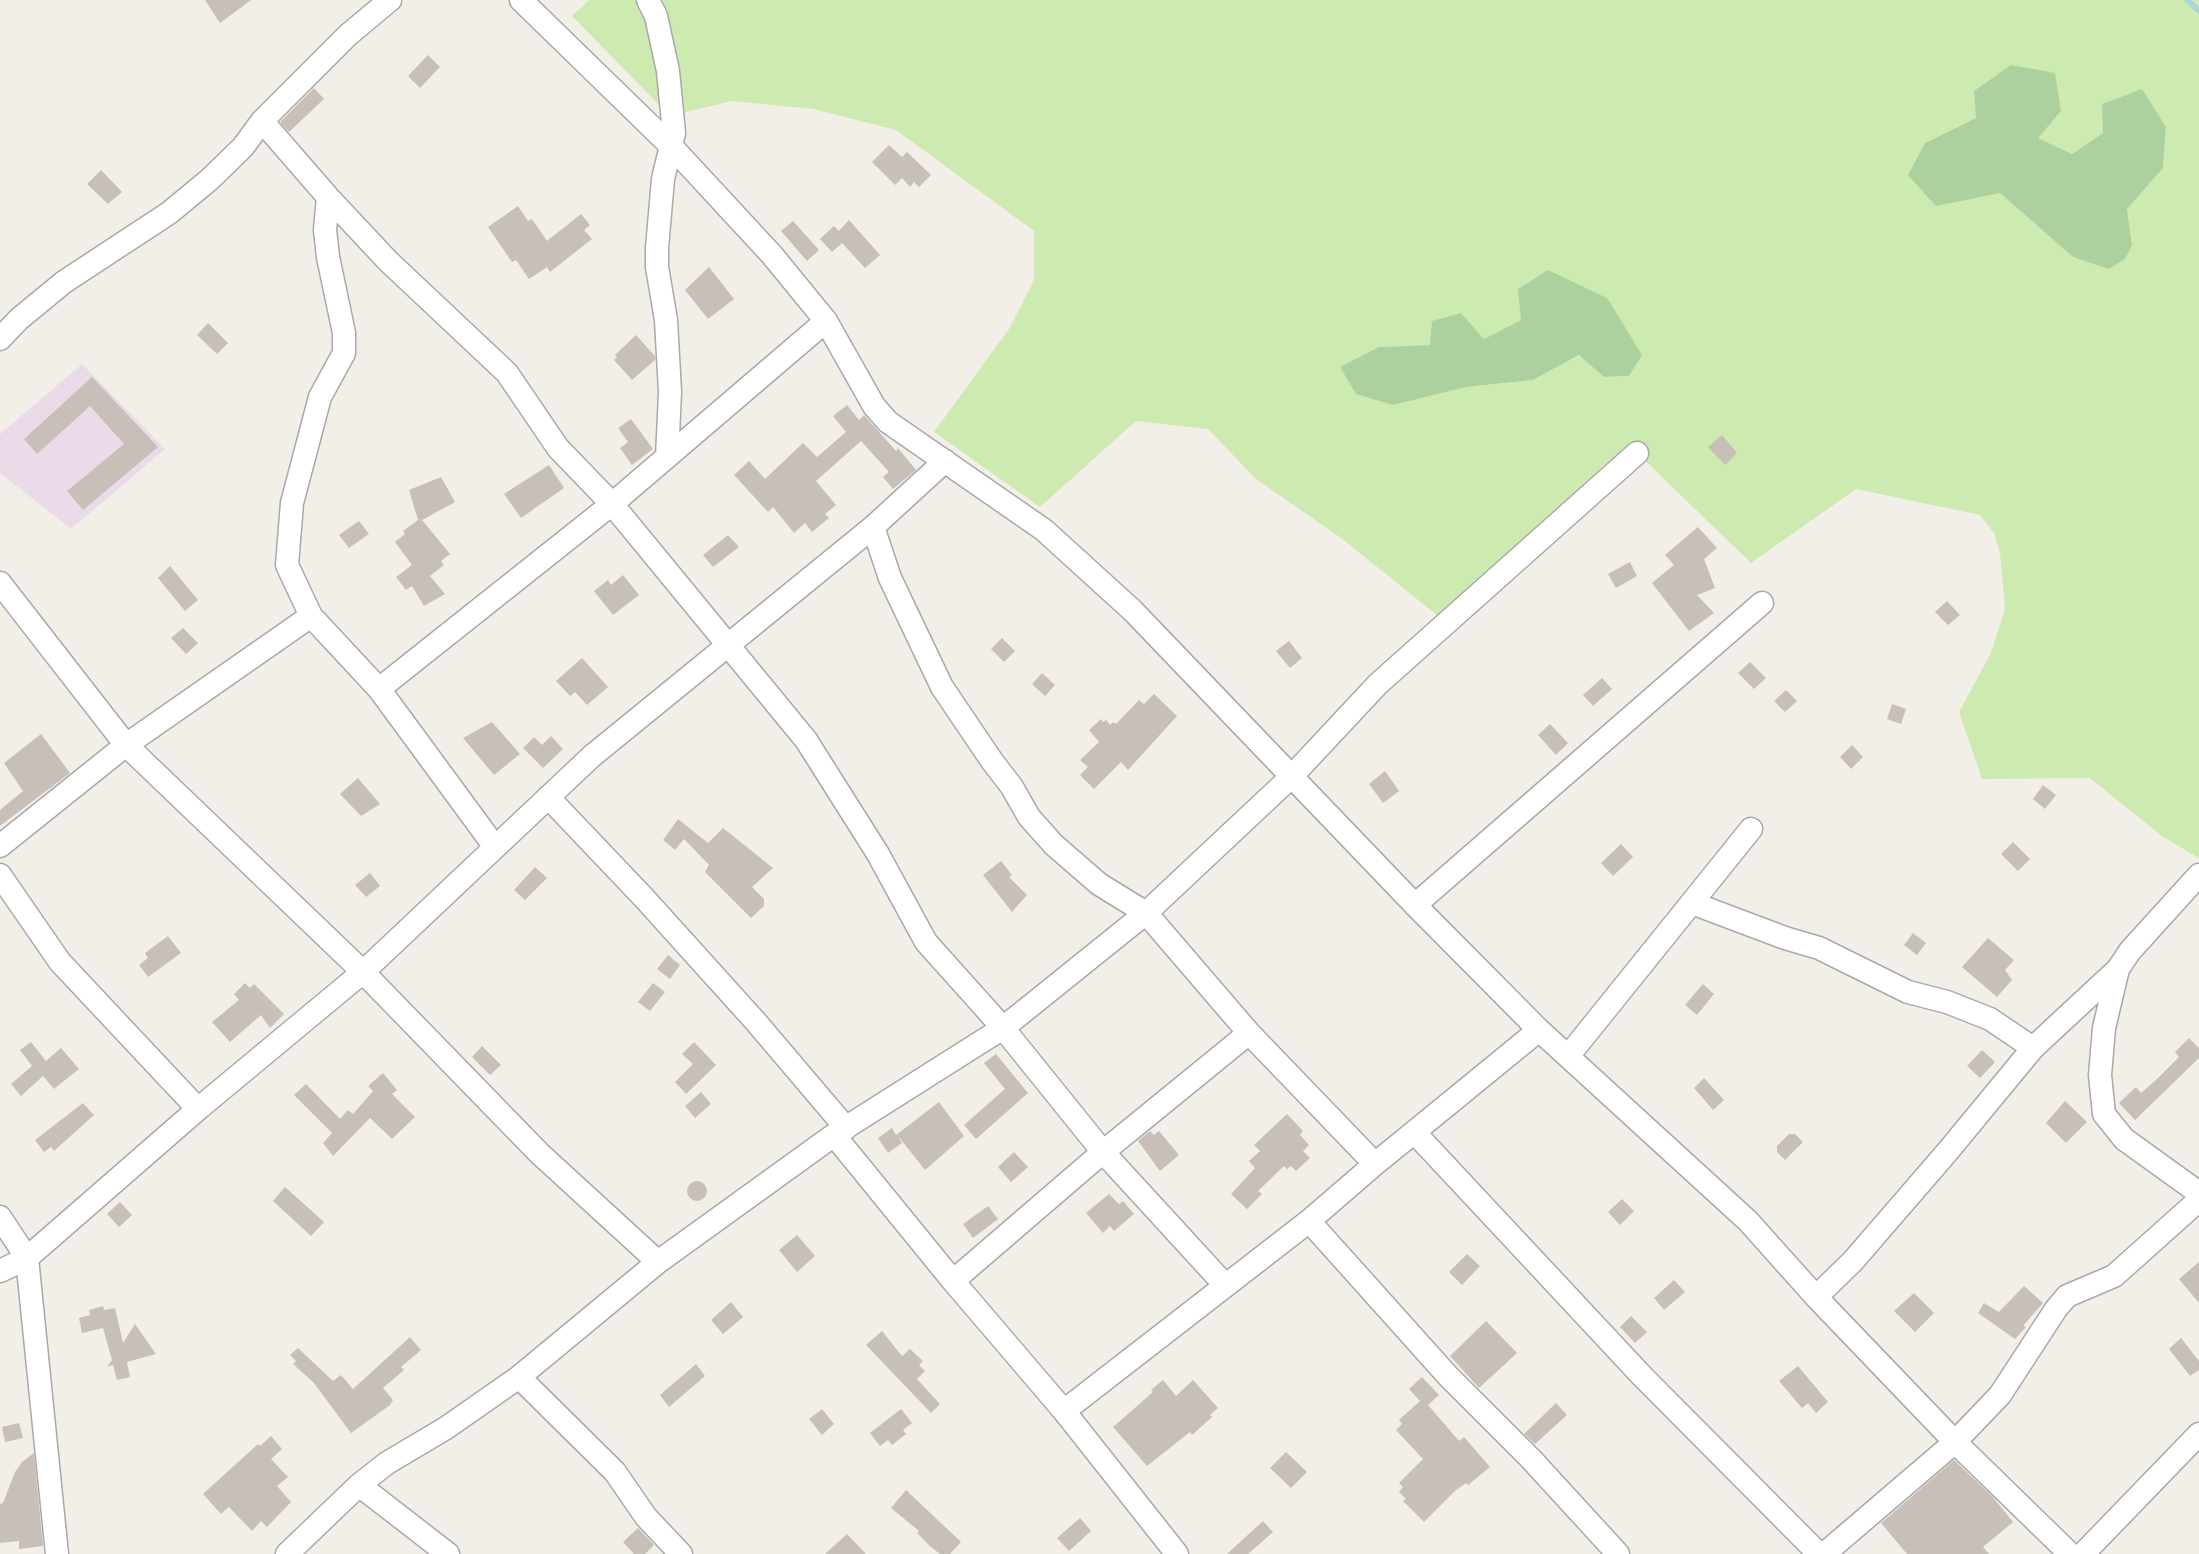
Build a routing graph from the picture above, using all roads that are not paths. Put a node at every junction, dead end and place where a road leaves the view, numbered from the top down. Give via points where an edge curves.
1 (390, 0) edge
2 (648, 0) edge
3 (526, 2) edge
4 (262, 121) junction
5 (672, 147) junction
6 (328, 197) junction
7 (826, 321) junction
8 (0, 339) edge
9 (1637, 453) dead end
10 (667, 457) junction
11 (945, 461) junction
12 (612, 504) junction
13 (873, 527) junction
14 (0, 583) edge
15 (1762, 603) dead end
16 (311, 616) junction
17 (729, 644) junction
18 (378, 689) junction
19 (126, 745) junction
20 (1291, 777) junction
21 (548, 797) junction
22 (1751, 829) dead end
23 (0, 846) edge
24 (495, 847) junction
25 (0, 875) edge
26 (2199, 875) edge
27 (1692, 903) junction
28 (1415, 905) junction
29 (1146, 913) junction
30 (2118, 969) junction
31 (363, 972) junction
32 (1003, 1028) junction
33 (1540, 1030) junction
34 (1249, 1033) junction
35 (2033, 1048) junction
36 (1569, 1055) junction
37 (198, 1109) junction
38 (840, 1131) junction
39 (1415, 1133) junction
40 (1103, 1152) junction
41 (1375, 1164) junction
42 (2199, 1193) edge
43 (2199, 1200) edge
44 (0, 1217) edge
45 (1309, 1221) junction
46 (27, 1258) junction
47 (658, 1262) junction
48 (0, 1271) edge
49 (953, 1282) junction
50 (1225, 1285) junction
51 (1816, 1297) junction
52 (519, 1377) junction
53 (1064, 1411) junction
54 (2199, 1434) edge
55 (1955, 1442) junction
56 (359, 1485) junction
57 (57, 1554) edge
58 (286, 1554) edge
59 (448, 1554) edge
60 (681, 1554) edge
61 (1177, 1554) edge
62 (1618, 1554) edge
63 (1820, 1554) edge
64 (1824, 1554) edge
65 (2070, 1554) edge
66 (2083, 1554) edge

1 - 4 street via 348,36
2 - 5 street via 656,16 668,71
3 - 5 street
4 - 6 street
4 - 8 street via 243,147 209,180 169,213 64,282 19,318
5 - 7 street via 772,255
5 - 10 street via 663,179 657,248 670,392
6 - 12 street via 388,260 507,373 558,448
6 - 16 street via 325,230 344,333 344,353 320,397 292,503 287,565
7 - 10 street
7 - 11 street via 883,417
9 - 20 street via 1378,684
10 - 12 street
11 - 13 street
11 - 20 street via 1044,530 1133,612
12 - 17 street
12 - 18 street
13 - 17 street
13 - 29 street via 890,578 942,686 1029,816 1054,845 1099,884
14 - 19 street
15 - 28 street
16 - 18 street
16 - 19 street
17 - 21 street via 592,756
17 - 32 street via 806,740 878,854 926,942
18 - 24 street
19 - 23 street
19 - 31 street
20 - 28 street
20 - 29 street
21 - 24 street
21 - 38 street via 697,957
22 - 27 street
24 - 31 street
25 - 37 street via 60,962
26 - 30 street via 2136,944
27 - 35 street via 1819,948 1908,992 1990,1018
27 - 36 street
28 - 33 street
29 - 32 street
29 - 34 street
30 - 35 street
30 - 42 street via 2104,1028 2100,1075 2104,1114 2124,1139
31 - 37 street
31 - 47 street via 538,1154
32 - 38 street
32 - 40 street
33 - 36 street
33 - 39 street
34 - 40 street
34 - 41 street
35 - 51 street via 1948,1151 1853,1260
36 - 51 street via 1748,1221
37 - 46 street
38 - 47 street
38 - 49 street
39 - 41 street
39 - 63 street via 1636,1370
40 - 49 street
40 - 50 street
41 - 45 street
43 - 55 street via 2114,1276 2067,1296 2000,1394
44 - 46 street
45 - 50 street
45 - 62 street via 1448,1376 1531,1458
46 - 48 street
46 - 57 street
47 - 52 street
49 - 53 street
50 - 53 street
51 - 55 street
52 - 56 street via 446,1428 386,1463
52 - 60 street via 614,1472 646,1517
53 - 61 street
54 - 66 street
55 - 64 street
55 - 65 street
56 - 58 street
56 - 59 street

